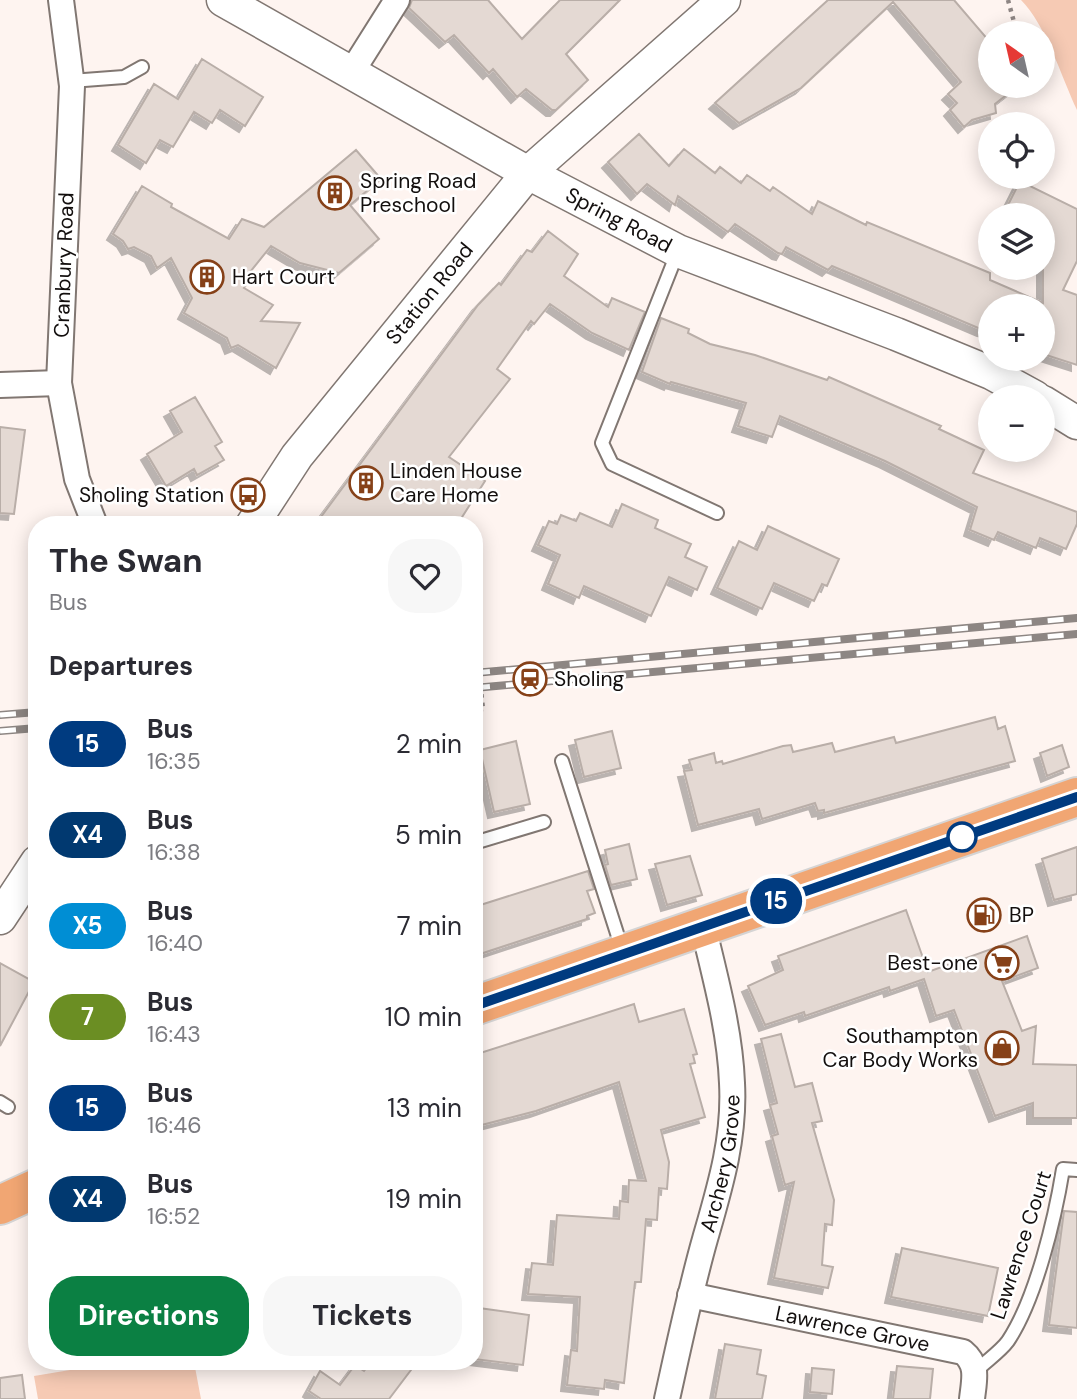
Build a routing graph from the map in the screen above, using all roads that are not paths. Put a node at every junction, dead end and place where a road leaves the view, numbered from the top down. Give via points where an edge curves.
1 (61, 0) edge
2 (223, 0) edge
3 (397, 0) edge
4 (724, 0) edge
5 (142, 67) dead end
6 (351, 73) junction
7 (71, 81) junction
8 (528, 173) junction
9 (678, 251) junction
10 (59, 383) junction
11 (0, 385) edge
12 (1013, 385) edge
13 (1055, 409) edge
14 (1077, 423) edge
15 (717, 513) dead end
16 (91, 516) edge
17 (258, 516) edge
18 (562, 761) dead end
19 (1077, 797) edge
20 (544, 822) dead end
21 (483, 840) edge
22 (28, 876) edge
23 (0, 918) edge
24 (703, 926) junction
25 (623, 953) junction
26 (483, 1003) edge
27 (1077, 1170) edge
28 (28, 1192) edge
29 (0, 1205) edge
30 (690, 1295) junction
31 (975, 1371) junction
32 (667, 1399) edge
33 (972, 1399) edge

1 - 7 street, Cranbury Road
2 - 6 street, Spring Road
3 - 6 street
4 - 8 street, Station Road
5 - 7 lane via 124,77
6 - 8 street, Spring Road
7 - 10 street, Cranbury Road
8 - 9 street, Spring Road
8 - 17 street, Station Road via 297,456
9 - 12 street, Spring Road via 896,334
9 - 15 lane via 602,443 612,464
10 - 11 street
10 - 16 street, Cranbury Road via 77,479
13 - 14 street
18 - 25 lane
19 - 24 main road
20 - 21 lane
22 - 23 street
24 - 25 main road
24 - 30 street, Archery Grove via 722,1009 732,1082 731,1126 724,1179
25 - 26 main road
27 - 31 lane, Lawrence Court via 1063,1169 1056,1213 1025,1307 1007,1342
28 - 29 main road
30 - 31 street, Lawrence Grove via 963,1352 972,1359
30 - 32 street, Archery Grove
31 - 33 street

